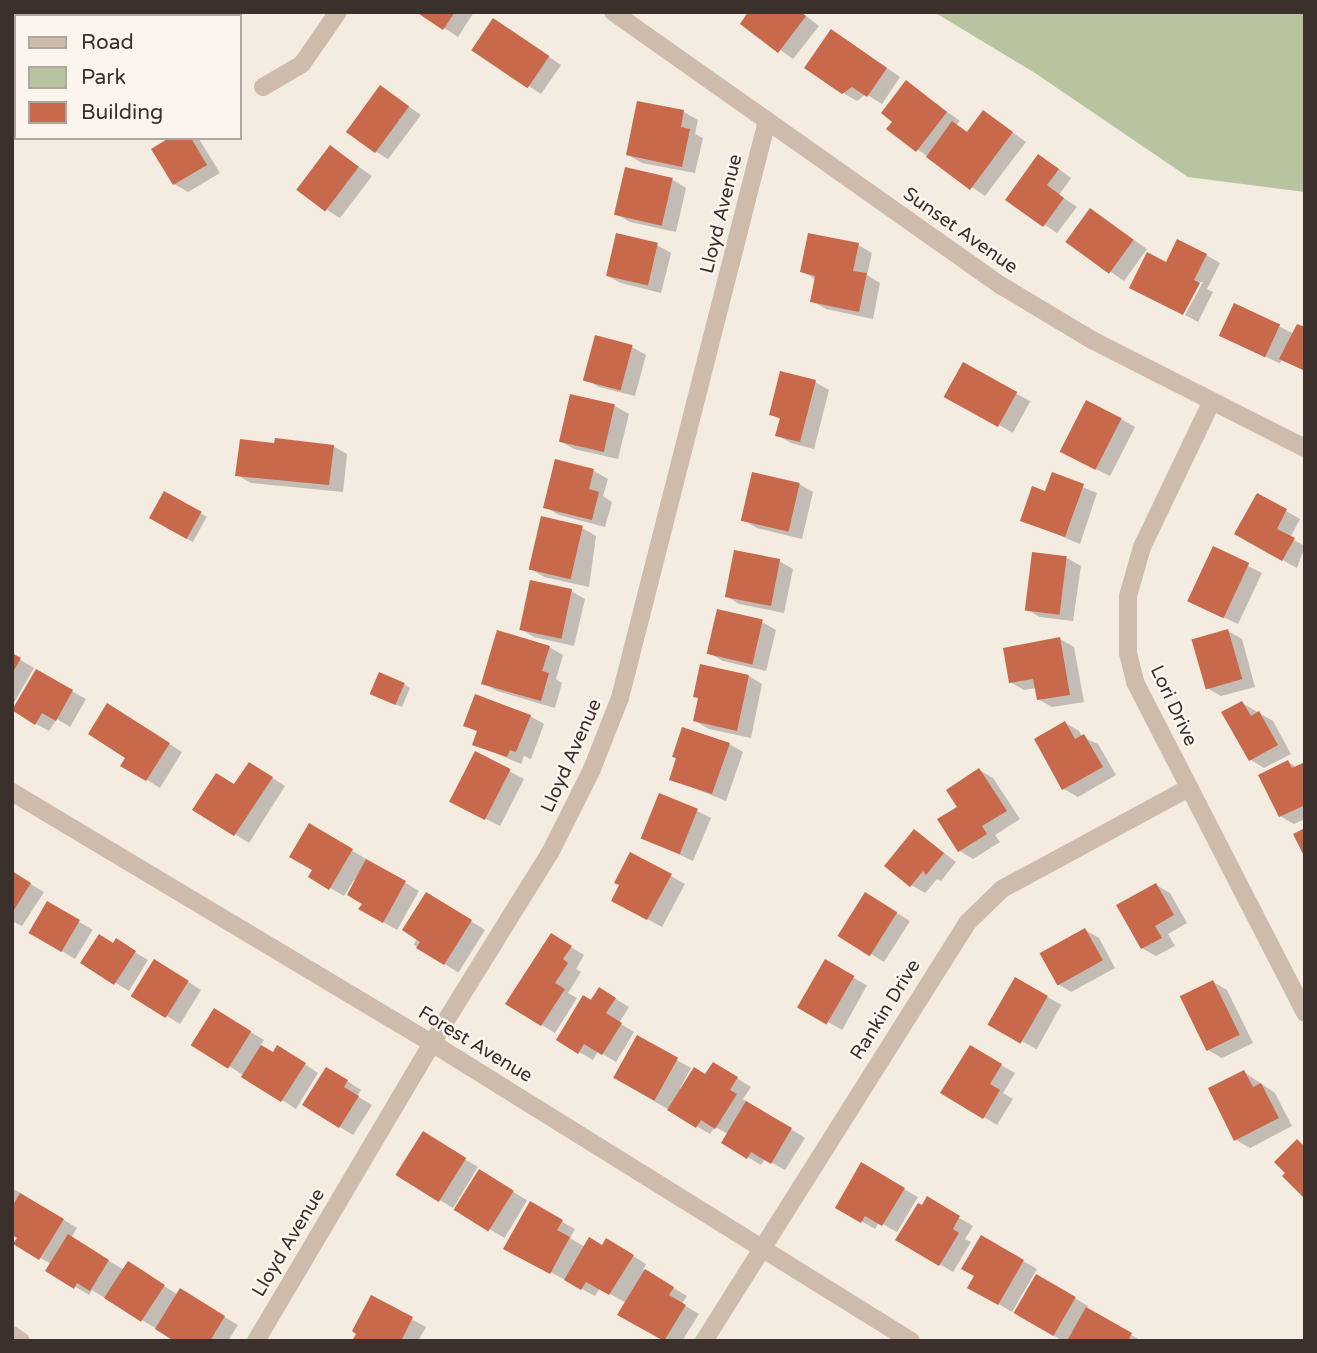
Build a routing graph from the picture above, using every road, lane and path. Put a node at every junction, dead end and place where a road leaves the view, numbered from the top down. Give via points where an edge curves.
1 (338, 12) edge
2 (612, 12) edge
3 (263, 87) dead end
4 (767, 121) junction
5 (1211, 402) junction
6 (1305, 448) edge
7 (1189, 788) junction
8 (12, 792) edge
9 (1305, 1013) edge
10 (432, 1043) junction
11 (764, 1248) junction
12 (12, 1335) edge
13 (21, 1341) edge
14 (256, 1341) edge
15 (704, 1341) edge
16 (911, 1341) edge

1 - 3 street via 302,64
2 - 4 street, Sunset Avenue
4 - 5 street, Sunset Avenue via 1002,286 1092,340
4 - 10 street, Lloyd Avenue via 620,698 592,769 550,853
5 - 6 street, Sunset Avenue
5 - 7 street, Lori Drive via 1142,547 1128,596 1126,624 1135,681
7 - 9 street, Lori Drive
7 - 11 street, Rankin Drive via 1002,889 968,922
8 - 10 street, Forest Avenue
10 - 11 street, Forest Avenue
10 - 14 street, Lloyd Avenue
11 - 15 street, Rankin Drive
11 - 16 street, Forest Avenue
12 - 13 street

